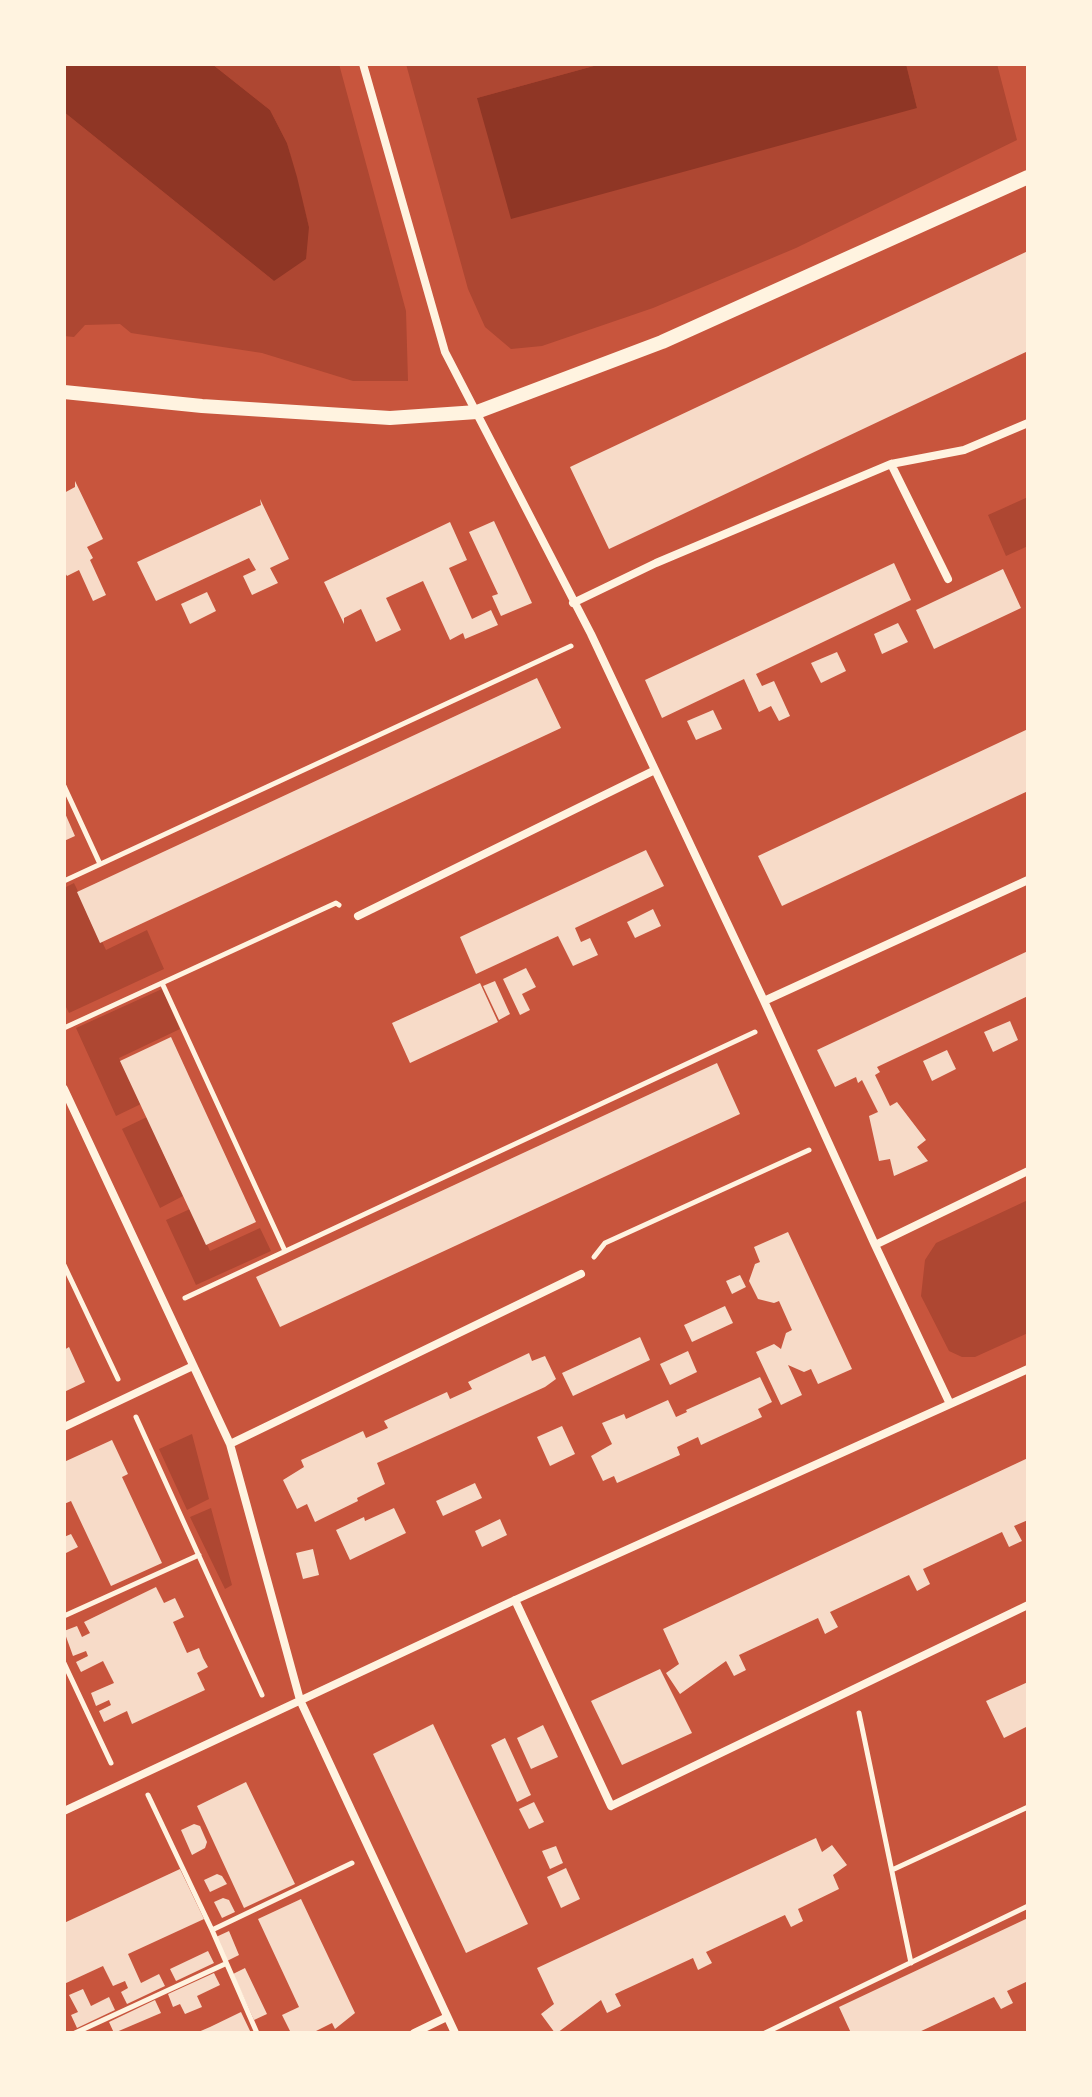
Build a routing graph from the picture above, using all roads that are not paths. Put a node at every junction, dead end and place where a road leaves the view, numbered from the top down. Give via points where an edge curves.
1 (363, 64) edge
2 (1028, 177) edge
3 (65, 392) edge
4 (477, 412) junction
5 (1028, 423) edge
6 (891, 464) junction
7 (948, 579) dead end
8 (573, 603) junction
9 (655, 770) junction
10 (1028, 880) edge
11 (358, 916) road end
12 (764, 1001) junction
13 (64, 1089) edge
14 (1028, 1171) edge
15 (875, 1245) junction
16 (581, 1274) road end
17 (193, 1366) junction
18 (1028, 1369) edge
19 (950, 1404) junction
20 (64, 1427) edge
21 (230, 1444) junction
22 (515, 1600) junction
23 (1028, 1605) edge
24 (300, 1700) junction
25 (64, 1811) edge
26 (447, 2017) junction
27 (414, 2033) edge
28 (455, 2033) edge

1 - 4 street via 445,352
2 - 4 street via 662,342
3 - 4 street via 390,418
4 - 8 street
5 - 6 street via 964,450
6 - 7 street
6 - 8 street
8 - 9 street
9 - 11 street
9 - 12 street
10 - 12 street
12 - 15 street
13 - 17 street
14 - 15 street
15 - 19 street
16 - 21 street
17 - 20 street
17 - 21 street
18 - 19 street
19 - 22 street
21 - 24 street
22 - 23 street via 611,1806
22 - 24 street
24 - 25 street
24 - 26 street
26 - 27 street
26 - 28 street

